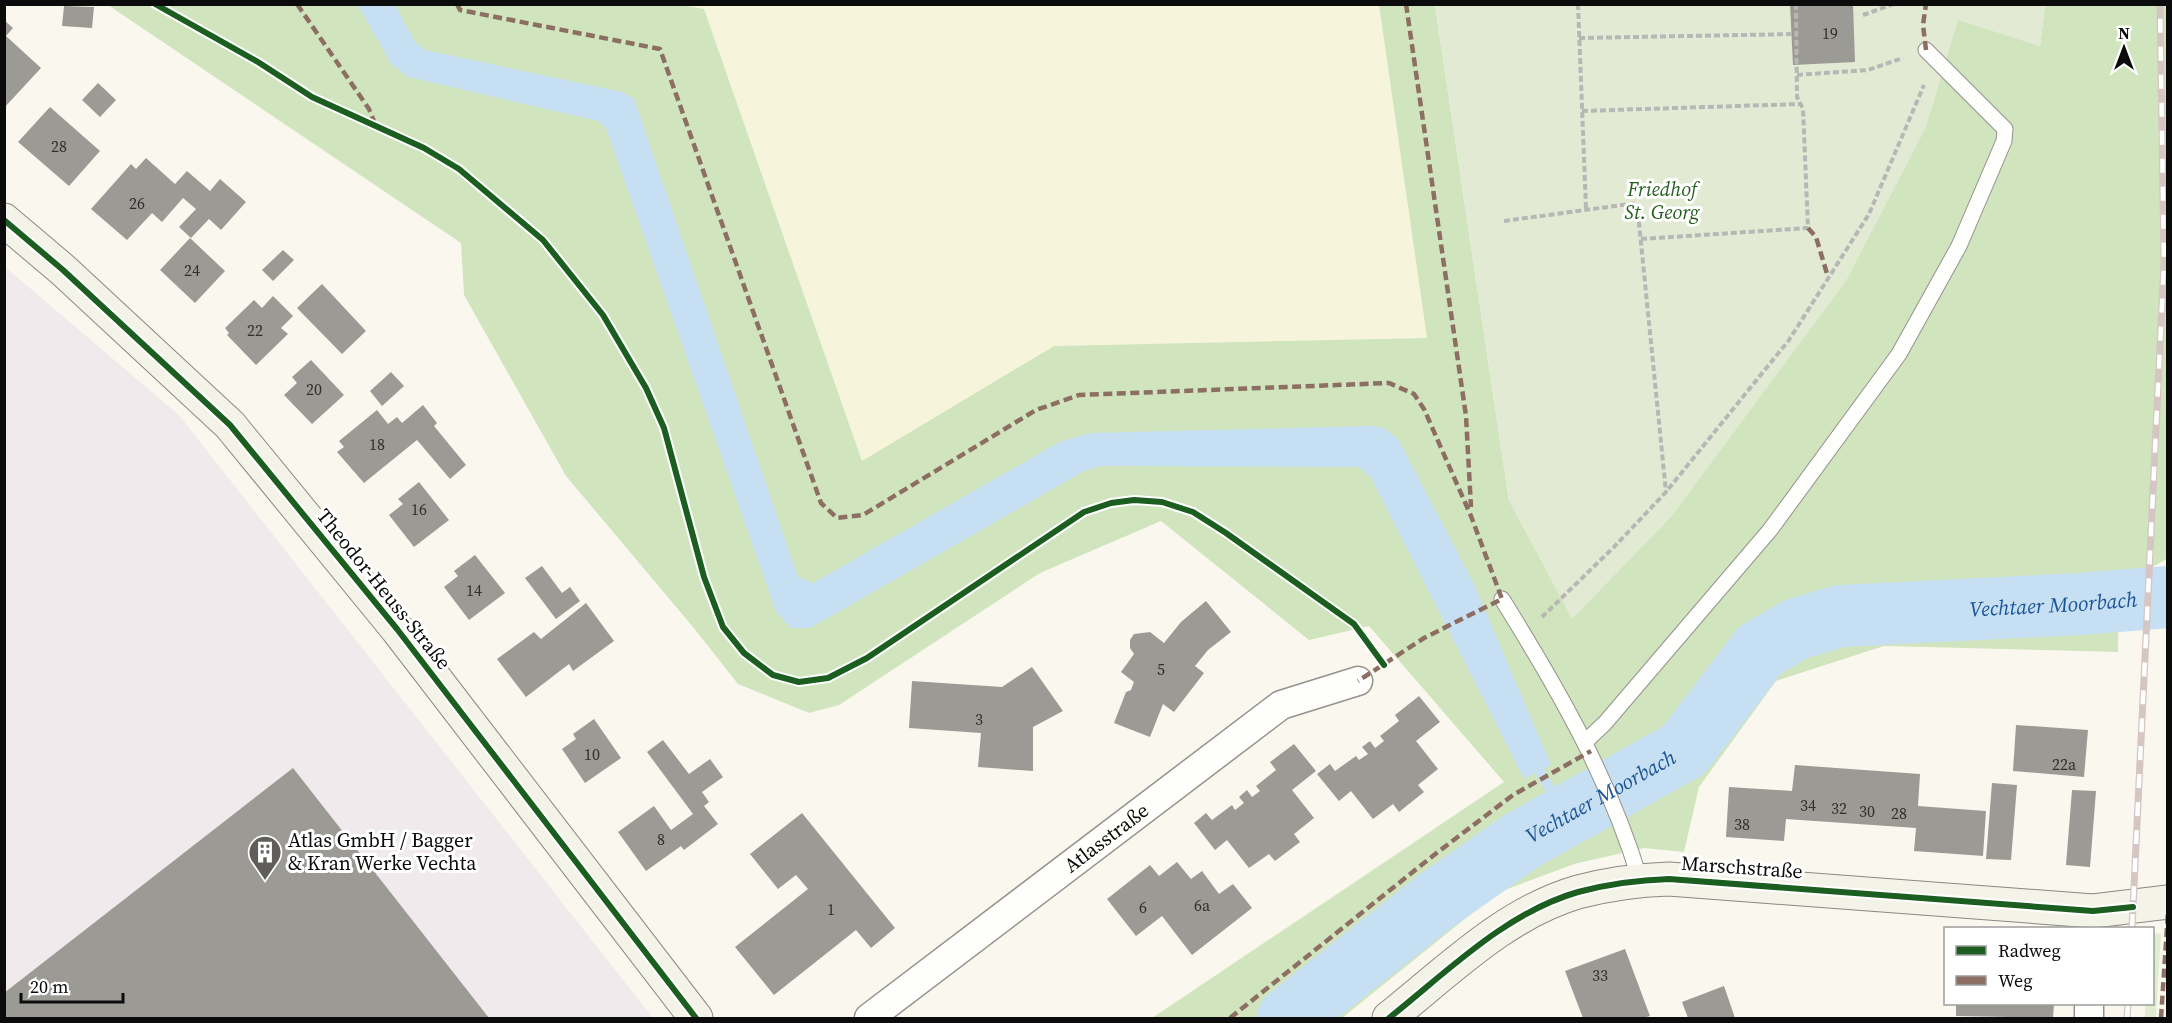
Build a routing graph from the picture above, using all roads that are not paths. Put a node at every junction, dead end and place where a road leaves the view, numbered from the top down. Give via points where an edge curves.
1 (1931, 54) road end
2 (4, 220) edge
3 (1502, 599) dead end
4 (1358, 681) dead end
5 (1586, 741) junction
6 (1640, 880) junction
7 (2168, 902) edge
8 (2093, 920) edge
9 (696, 1018) edge
10 (869, 1018) edge
11 (1389, 1018) edge

1 - 5 lane via 2004,129 2004,141 1959,246 1899,354 1770,530
2 - 9 street, Theodor-Heuss-Straße via 230,425 397,629
3 - 5 lane
4 - 10 street, Atlasstraße via 1281,705
5 - 6 lane via 1625,831
6 - 8 street, Marschstraße via 1699,880
6 - 11 street, Marschstraße via 1576,893 1536,909 1488,939
7 - 8 street, Marschstraße

